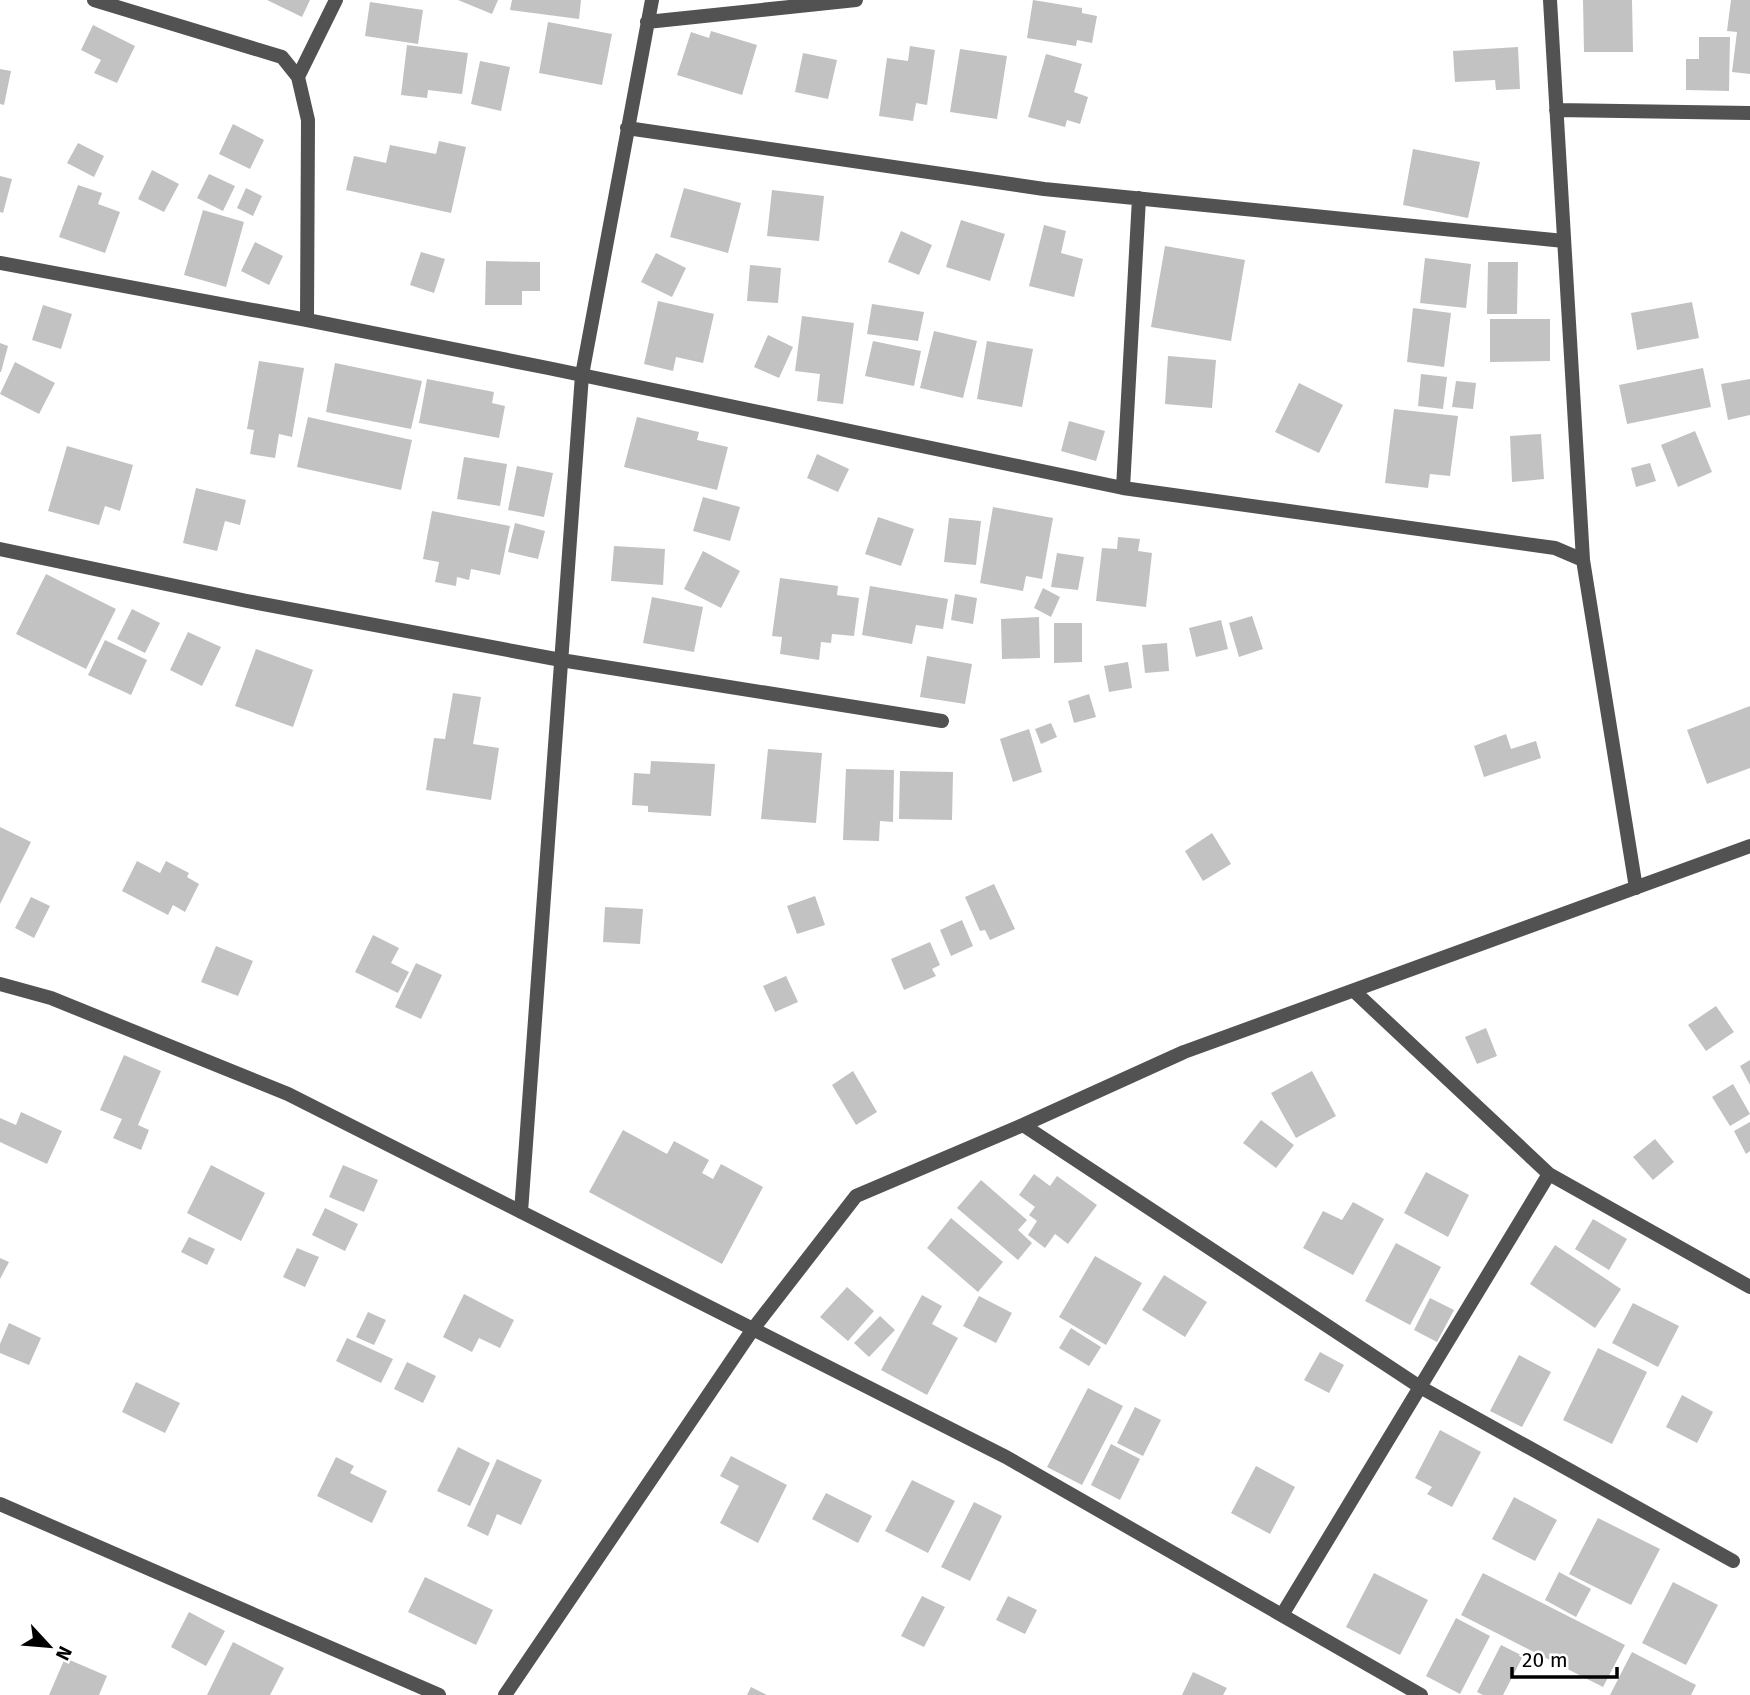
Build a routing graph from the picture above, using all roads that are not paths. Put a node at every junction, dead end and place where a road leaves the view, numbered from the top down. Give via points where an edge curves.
1 (94, 0) edge
2 (336, 0) edge
3 (652, 0) edge
4 (856, 0) edge
5 (1549, 0) edge
6 (647, 22) junction
7 (298, 77) junction
8 (1556, 110) junction
9 (1750, 113) edge
10 (627, 128) junction
11 (1139, 198) junction
12 (1563, 241) junction
13 (0, 263) edge
14 (307, 320) junction
15 (582, 375) junction
16 (1123, 488) junction
17 (0, 549) edge
18 (1583, 560) junction
19 (561, 660) junction
20 (942, 721) dead end
21 (1750, 846) edge
22 (1636, 888) junction
23 (0, 984) edge
24 (1354, 991) junction
25 (1023, 1125) junction
26 (1549, 1174) junction
27 (521, 1212) junction
28 (1750, 1287) edge
29 (753, 1329) junction
30 (1420, 1387) junction
31 (0, 1504) edge
32 (1733, 1562) dead end
33 (1282, 1615) junction
34 (439, 1695) edge
35 (505, 1695) edge
36 (1422, 1695) edge

1 - 7 street via 282,57
2 - 7 street
3 - 6 street
4 - 6 street
5 - 8 street
6 - 10 street
7 - 14 street via 308,120
8 - 9 street
8 - 12 street
10 - 11 street via 1044,189
10 - 15 street
11 - 12 street
11 - 16 street
12 - 18 street
13 - 14 street
14 - 15 street
15 - 16 street
15 - 19 street
16 - 18 street via 1555,548
17 - 19 street
18 - 22 street
19 - 20 street
19 - 27 street
21 - 22 street
22 - 24 street
23 - 27 street via 51,998 288,1094
24 - 25 street via 1184,1052
24 - 26 street
25 - 29 street via 856,1196
25 - 30 street
26 - 28 street
26 - 30 street
27 - 29 street
29 - 33 street via 1006,1457
29 - 35 street
30 - 32 street
30 - 33 street
31 - 34 street
33 - 36 street

